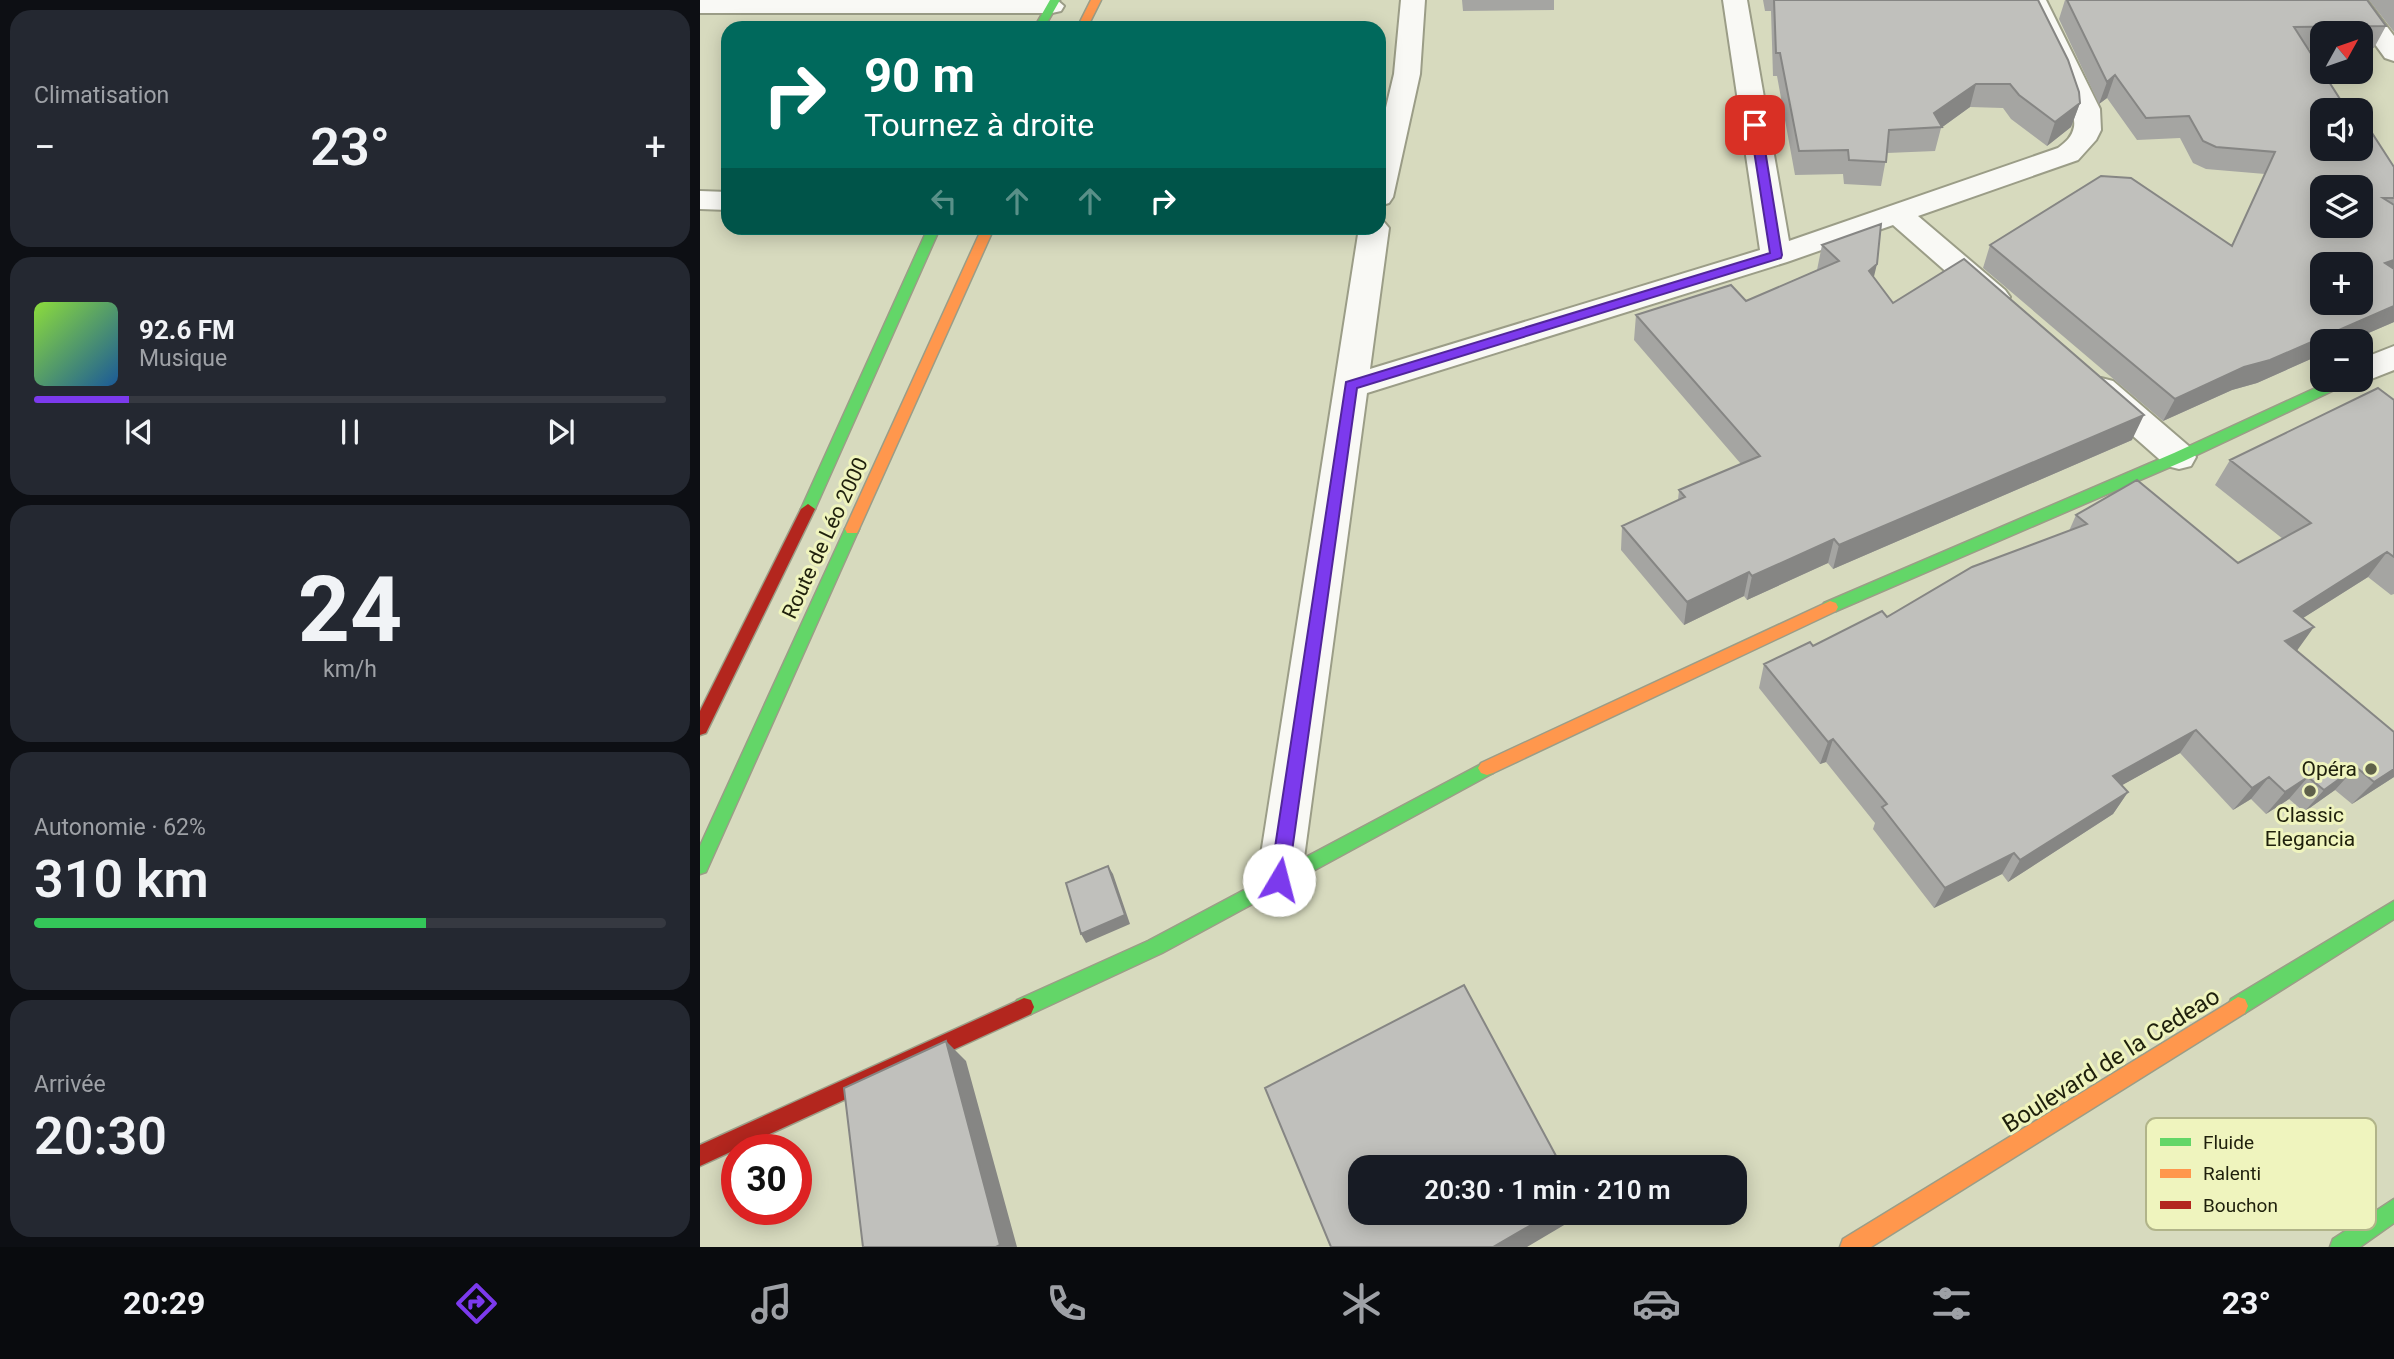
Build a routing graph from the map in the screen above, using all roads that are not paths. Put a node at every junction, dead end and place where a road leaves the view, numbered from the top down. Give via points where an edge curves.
1 (1096, 0) edge
2 (1413, 0) edge
3 (1735, 0) edge
4 (2034, 0) edge
5 (2355, 0) edge
6 (1053, 3) edge
7 (702, 4) edge
8 (1043, 21) edge
9 (1086, 21) edge
10 (2394, 53) edge
11 (1388, 111) edge
12 (1386, 130) edge
13 (700, 200) edge
14 (721, 201) edge
15 (1898, 214) junction
16 (931, 235) edge
17 (985, 235) edge
18 (1373, 235) edge
19 (1776, 255) junction
20 (2012, 313) edge
21 (2394, 357) edge
22 (2075, 367) edge
23 (2373, 367) edge
24 (1351, 386) junction
25 (2318, 392) edge
26 (2179, 457) junction
27 (700, 728) edge
28 (700, 866) edge
29 (1279, 880) junction
30 (2394, 909) edge
31 (700, 1156) edge
32 (2394, 1210) edge
33 (2376, 1223) edge
34 (2365, 1230) edge
35 (1851, 1247) edge
36 (2341, 1247) edge

1 - 9 street
2 - 11 street via 1407,74
3 - 19 street
4 - 15 street via 2087,108 2083,143 2068,154
5 - 10 street
6 - 7 street via 870,8
6 - 8 street
11 - 12 street
13 - 14 street
15 - 19 street
15 - 20 street
16 - 27 street, Route de Léo 2000 via 849,425
17 - 28 street, Route de Léo 2000
18 - 24 street
19 - 24 street
21 - 23 street
22 - 26 street
24 - 29 street
25 - 26 street
26 - 29 street via 1846,600 1612,708 1454,784
29 - 31 street via 1155,947
30 - 35 street, Boulevard de la Cedeao
32 - 33 street
34 - 36 street

